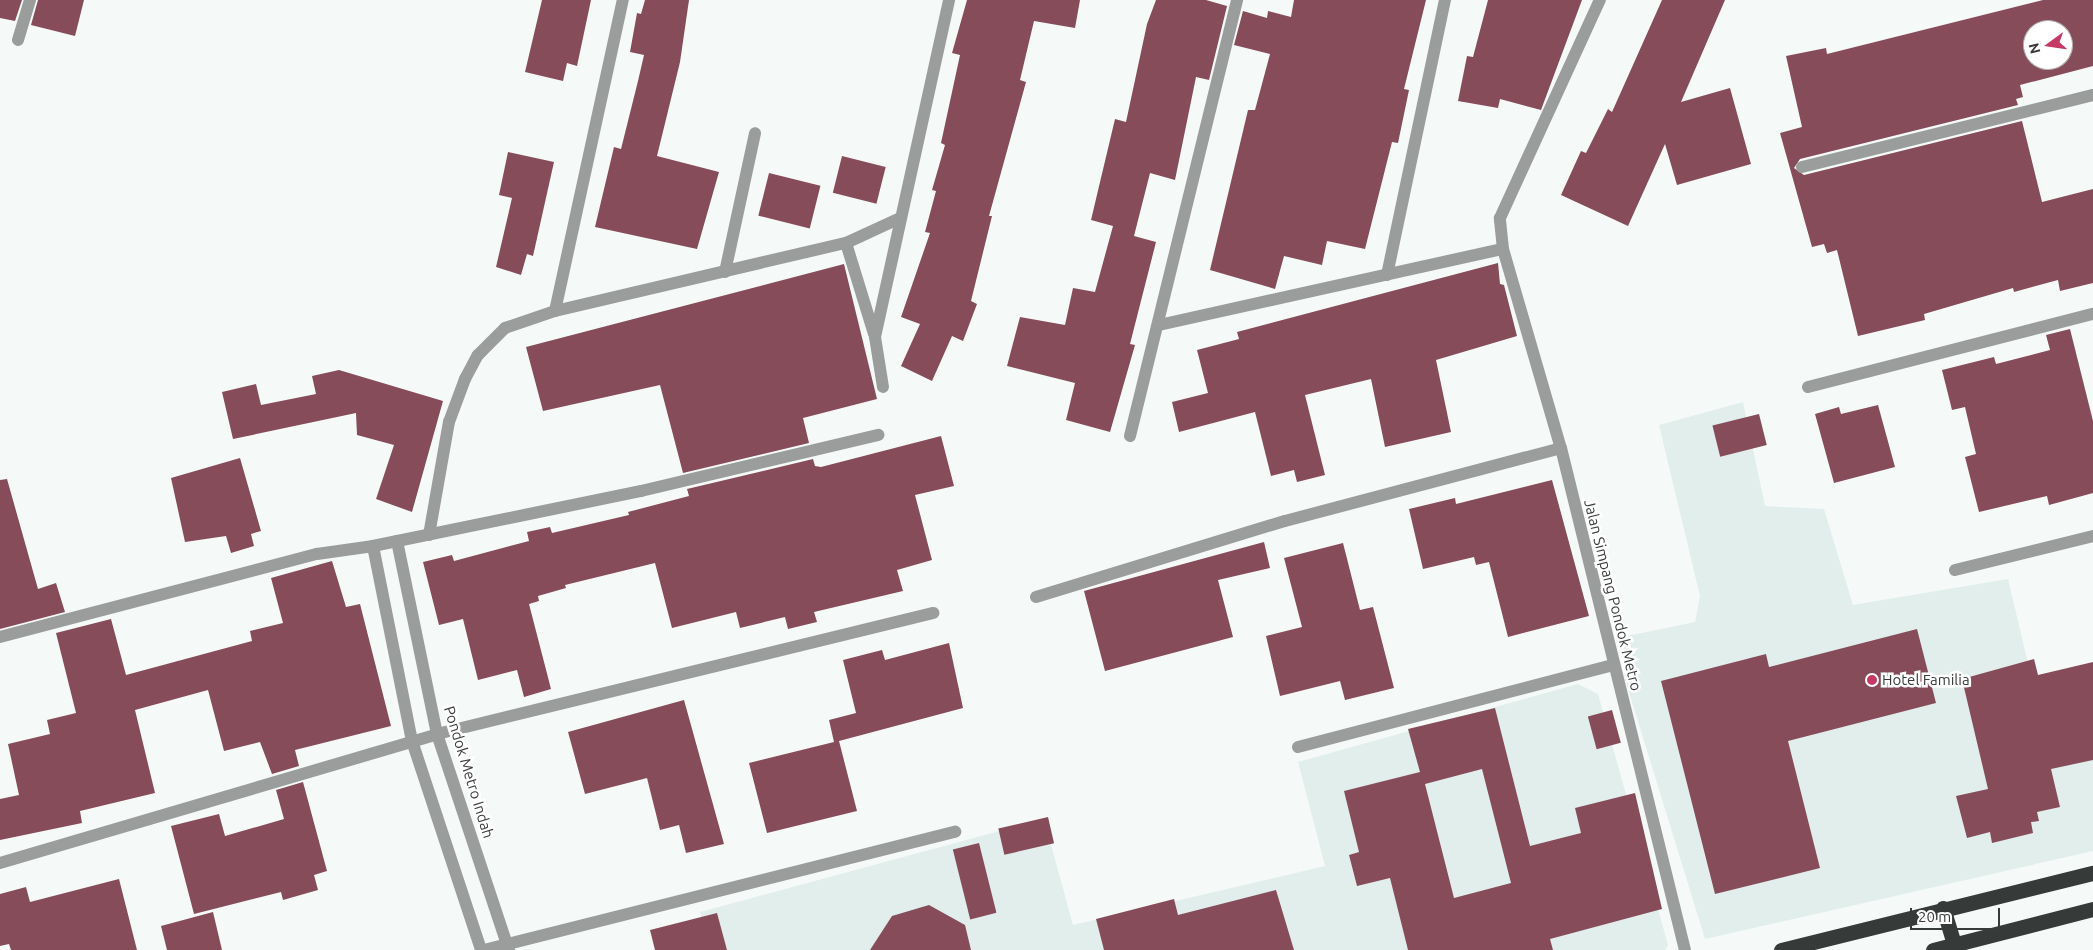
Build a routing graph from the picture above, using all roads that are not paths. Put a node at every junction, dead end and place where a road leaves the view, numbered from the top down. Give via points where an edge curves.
1 (30, 0) edge
2 (623, 0) edge
3 (949, 0) edge
4 (1237, 0) edge
5 (1445, 0) edge
6 (1600, 0) edge
7 (18, 40) dead end
8 (2093, 95) edge
9 (755, 133) dead end
10 (1802, 166) dead end
11 (900, 218) junction
12 (846, 242) junction
13 (1502, 249) junction
14 (725, 272) junction
15 (1388, 275) junction
16 (555, 311) junction
17 (2093, 314) edge
18 (1159, 325) junction
19 (875, 336) junction
20 (883, 387) dead end
21 (1808, 387) dead end
22 (878, 435) dead end
23 (1130, 436) dead end
24 (1561, 448) junction
25 (429, 535) junction
26 (2093, 536) edge
27 (397, 541) junction
28 (373, 546) junction
29 (1955, 570) dead end
30 (1036, 597) dead end
31 (933, 612) dead end
32 (0, 637) edge
33 (1612, 665) junction
34 (437, 734) junction
35 (412, 741) junction
36 (1298, 747) dead end
37 (955, 832) dead end
38 (0, 863) edge
39 (2093, 873) edge
40 (1943, 908) junction
41 (2093, 909) edge
42 (1954, 945) junction
43 (508, 946) edge
44 (482, 950) edge
45 (1685, 950) edge
46 (1780, 950) edge
47 (1933, 950) edge

1 - 7 street
2 - 16 street
3 - 11 street
4 - 18 street
5 - 15 street
6 - 13 street, Jalan Simpang Pondok Metro via 1500,218
8 - 10 street
9 - 14 street
11 - 12 street
11 - 19 street
12 - 14 street
12 - 19 street
13 - 15 street
13 - 24 street, Jalan Simpang Pondok Metro
14 - 16 street
15 - 18 street
16 - 25 street via 505,328 478,355 449,422
17 - 21 street
18 - 23 street
19 - 20 street
22 - 25 street
24 - 30 street via 1285,521
24 - 33 street, Jalan Simpang Pondok Metro
25 - 27 street
26 - 29 street
27 - 28 street
27 - 34 street, Pondok Metro Indah
28 - 32 street via 317,554
28 - 35 street
31 - 34 street
33 - 36 street
33 - 45 street, Jalan Simpang Pondok Metro
34 - 35 street
34 - 43 street, Pondok Metro Indah
35 - 38 street
35 - 44 street
37 - 43 street
39 - 40 highway
40 - 42 highway
40 - 46 highway
41 - 42 highway
42 - 47 highway
43 - 44 street

